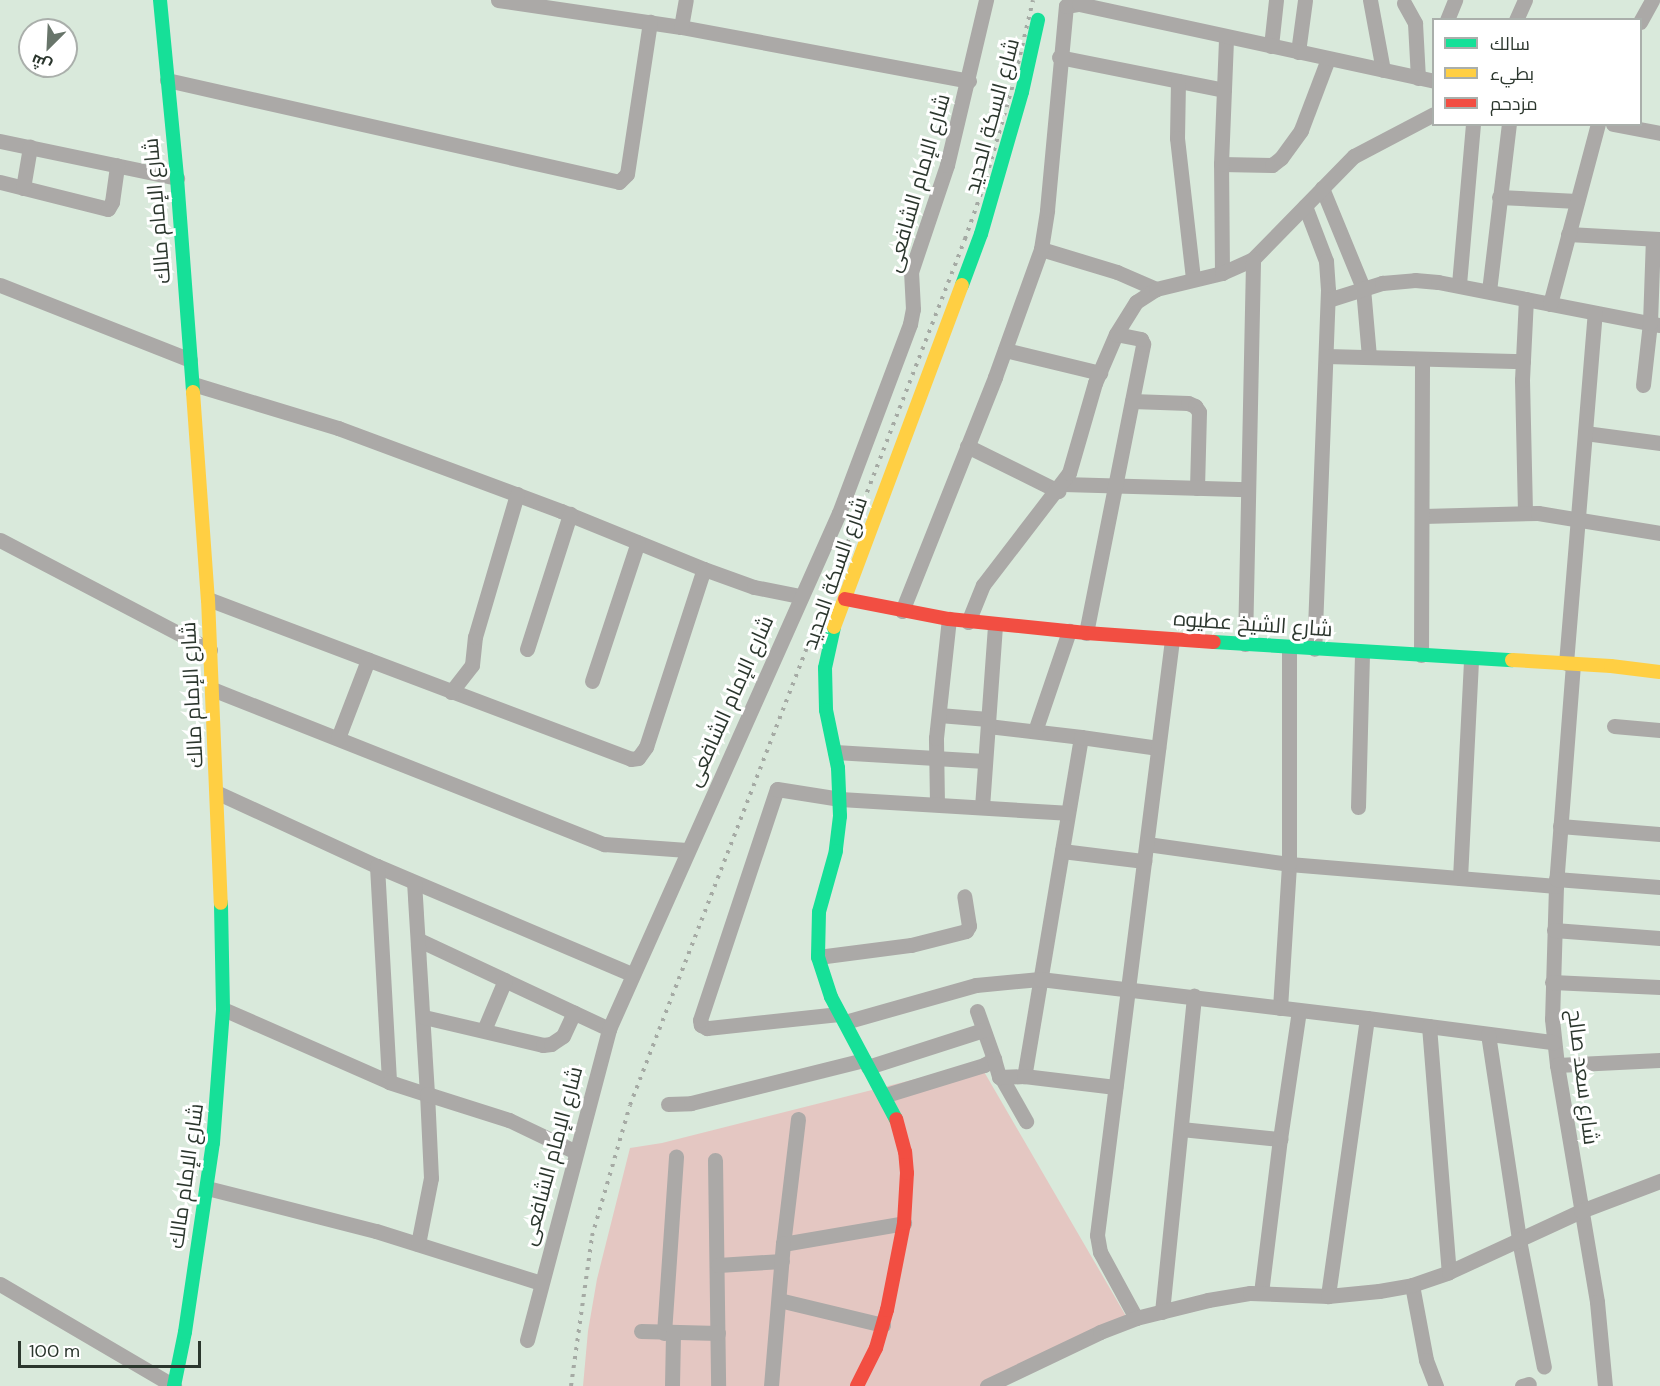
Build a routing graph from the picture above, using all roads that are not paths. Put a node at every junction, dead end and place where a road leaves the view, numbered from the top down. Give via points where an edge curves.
1 (160, 0) edge
2 (498, 0) edge
3 (686, 0) edge
4 (986, 0) edge
5 (1276, 0) edge
6 (1305, 0) edge
7 (1370, 0) edge
8 (1455, 0) edge
9 (1525, 0) edge
10 (1652, 0) edge
11 (1404, 3) dead end
12 (1448, 18) edge
13 (1517, 18) edge
14 (1038, 20) dead end
15 (1642, 20) edge
16 (650, 22) junction
17 (681, 27) junction
18 (1226, 37) junction
19 (1271, 46) junction
20 (1298, 52) junction
21 (1059, 57) junction
22 (1328, 59) junction
23 (1383, 70) junction
24 (167, 80) junction
25 (1426, 80) edge
26 (969, 81) junction
27 (1178, 81) junction
28 (1224, 90) junction
29 (1432, 115) edge
30 (1473, 126) edge
31 (1509, 126) edge
32 (1597, 126) edge
33 (1623, 126) edge
34 (1660, 133) edge
35 (0, 141) edge
36 (30, 147) junction
37 (1221, 164) junction
38 (117, 165) junction
39 (177, 178) junction
40 (0, 182) edge
41 (22, 188) junction
42 (1322, 188) junction
43 (1499, 197) junction
44 (1577, 201) junction
45 (1305, 206) junction
46 (1568, 234) junction
47 (1657, 239) edge
48 (1041, 249) junction
49 (1253, 259) junction
50 (1222, 273) junction
51 (1193, 279) junction
52 (1460, 284) junction
53 (0, 285) edge
54 (1363, 288) junction
55 (1156, 289) junction
56 (1489, 291) junction
57 (1526, 299) junction
58 (1328, 300) junction
59 (1550, 304) junction
60 (1595, 313) junction
61 (1655, 324) edge
62 (1116, 334) junction
63 (1005, 350) junction
64 (1326, 356) junction
65 (1369, 357) junction
66 (1422, 359) junction
67 (190, 360) junction
68 (1523, 361) junction
69 (1100, 373) junction
70 (193, 384) junction
71 (1643, 385) dead end
72 (1132, 401) junction
73 (1585, 433) junction
74 (1660, 443) edge
75 (967, 446) junction
76 (1114, 485) junction
77 (1060, 487) junction
78 (1197, 488) junction
79 (1247, 489) junction
80 (518, 494) junction
81 (1525, 512) junction
82 (570, 514) junction
83 (1423, 516) junction
84 (1576, 519) junction
85 (1660, 533) edge
86 (0, 540) edge
87 (638, 542) junction
88 (704, 569) junction
89 (800, 596) junction
90 (208, 599) junction
91 (844, 599) junction
92 (902, 611) junction
93 (948, 619) junction
94 (968, 622) junction
95 (995, 624) junction
96 (1069, 632) junction
97 (1086, 633) junction
98 (1172, 640) junction
99 (1245, 644) junction
100 (1289, 647) junction
101 (527, 649) dead end
102 (1314, 649) junction
103 (210, 650) junction
104 (1362, 652) junction
105 (1421, 655) junction
106 (1471, 658) junction
107 (368, 660) junction
108 (1570, 663) junction
109 (1660, 672) edge
110 (592, 681) dead end
111 (212, 689) junction
112 (451, 692) junction
113 (939, 715) junction
114 (988, 723) junction
115 (1614, 726) dead end
116 (1660, 730) edge
117 (1035, 731) junction
118 (1081, 737) junction
119 (338, 738) junction
120 (1158, 748) junction
121 (835, 752) junction
122 (936, 757) junction
123 (985, 761) junction
124 (218, 793) junction
125 (840, 799) junction
126 (937, 804) junction
127 (982, 807) junction
128 (1358, 807) dead end
129 (1067, 813) junction
130 (1560, 826) junction
131 (1660, 834) edge
132 (1147, 844) junction
133 (687, 850) junction
134 (1062, 852) junction
135 (1144, 861) junction
136 (1289, 864) junction
137 (377, 866) junction
138 (1460, 878) junction
139 (414, 882) junction
140 (1556, 883) junction
141 (1660, 887) edge
142 (964, 896) dead end
143 (1554, 930) junction
144 (1660, 938) edge
145 (419, 940) junction
146 (818, 957) junction
147 (632, 974) junction
148 (1040, 979) junction
149 (505, 980) junction
150 (1552, 982) junction
151 (1660, 987) edge
152 (1127, 988) junction
153 (1194, 996) junction
154 (1280, 1008) junction
155 (223, 1009) junction
156 (977, 1011) dead end
157 (1299, 1011) junction
158 (574, 1012) junction
159 (424, 1017) junction
160 (842, 1018) junction
161 (1366, 1018) junction
162 (1429, 1026) junction
163 (609, 1029) junction
164 (484, 1030) junction
165 (983, 1030) junction
166 (1488, 1034) junction
167 (1553, 1042) junction
168 (994, 1059) junction
169 (1660, 1060) edge
170 (866, 1064) junction
171 (1557, 1065) junction
172 (1024, 1076) junction
173 (1001, 1077) junction
174 (389, 1082) junction
175 (1115, 1088) junction
176 (427, 1094) junction
177 (886, 1095) junction
178 (668, 1104) dead end
179 (798, 1119) dead end
180 (1026, 1121) dead end
181 (1180, 1129) junction
182 (1280, 1139) junction
183 (576, 1152) junction
184 (676, 1156) dead end
185 (715, 1160) dead end
186 (1660, 1180) edge
187 (207, 1188) junction
188 (1581, 1211) junction
189 (904, 1223) junction
190 (1519, 1240) junction
191 (418, 1244) junction
192 (783, 1244) junction
193 (782, 1260) junction
194 (718, 1265) junction
195 (1449, 1272) junction
196 (541, 1283) junction
197 (0, 1284) edge
198 (1413, 1284) junction
199 (1261, 1293) junction
200 (1328, 1296) junction
201 (779, 1299) junction
202 (1162, 1312) junction
203 (1136, 1318) junction
204 (883, 1325) junction
205 (641, 1331) dead end
206 (669, 1333) junction
207 (718, 1333) junction
208 (527, 1340) dead end
209 (1544, 1367) dead end
210 (174, 1386) edge
211 (672, 1386) edge
212 (718, 1386) edge
213 (771, 1386) edge
214 (857, 1386) edge
215 (987, 1386) edge
216 (1436, 1386) edge
217 (1605, 1386) edge

1 - 24 street, شارع الإمام مالك
2 - 16 street
3 - 17 street
4 - 26 street, شارع الإمام الشافعى
5 - 19 street
6 - 20 street
7 - 23 street
8 - 12 street
9 - 13 street
10 - 15 street
11 - 25 street via 1415,23
14 - 91 street, شارع السكة الحديد via 981,234
16 - 17 street
16 - 24 street via 627,174 619,182
17 - 26 street
18 - 19 street
18 - 21 street via 1069,3 1064,10
18 - 28 street
19 - 20 street
20 - 22 street
21 - 27 street
21 - 48 street
22 - 23 street
22 - 37 street via 1301,130 1281,158 1272,165
23 - 25 street
24 - 39 street, شارع الإمام مالك
26 - 89 street, شارع الإمام الشافعى via 942,182 911,272 910,324 839,513
27 - 28 street
27 - 51 street via 1178,149
28 - 37 street
29 - 42 street via 1359,152
30 - 52 street
31 - 43 street
32 - 44 street
33 - 34 street
35 - 36 street
36 - 38 street
36 - 41 street
37 - 50 street
38 - 39 street
38 - 41 street via 108,209
39 - 67 street, شارع الإمام مالك
40 - 41 street
42 - 45 street
42 - 54 street
43 - 44 street
43 - 56 street
44 - 46 street
45 - 49 street
45 - 58 street via 1326,261
46 - 47 street
46 - 59 street
47 - 61 street
48 - 55 street via 1118,272
48 - 63 street
49 - 50 street
49 - 79 street
50 - 51 street
51 - 55 street
52 - 54 street via 1415,280
52 - 56 street
53 - 67 street
54 - 58 street
54 - 65 street
55 - 62 street via 1136,302
56 - 57 street
57 - 59 street
57 - 68 street
58 - 64 street
59 - 60 street
60 - 61 street
60 - 73 street, شارع سعد صالح
61 - 71 street
62 - 69 street
62 - 72 street via 1141,339 1143,344
63 - 69 street
63 - 75 street
64 - 65 street
64 - 102 street
65 - 66 street
66 - 68 street
66 - 83 street
67 - 70 street, شارع الإمام مالك
68 - 81 street
69 - 77 street via 1075,458
70 - 80 street via 338,428
70 - 90 street, شارع الإمام مالك
72 - 76 street
72 - 78 street via 1196,406
73 - 74 street
73 - 84 street, شارع سعد صالح
75 - 77 street
75 - 92 street
76 - 77 street
76 - 78 street
76 - 97 street
77 - 94 street via 983,585
78 - 79 street
79 - 99 street
80 - 82 street
80 - 112 street via 475,638 472,665
81 - 83 street
81 - 84 street
82 - 87 street
82 - 101 street
83 - 105 street
84 - 85 street
84 - 108 street, شارع سعد صالح
86 - 103 street
87 - 88 street
87 - 110 street
88 - 89 street via 754,587
88 - 112 street via 646,747 638,758 624,758
89 - 133 street, شارع الإمام الشافعى
90 - 103 street, شارع الإمام مالك
90 - 107 street
91 - 92 street, شارع الشيخ عطيوه
91 - 121 street, شارع السكة الحديد via 825,668 826,710
92 - 93 street, شارع الشيخ عطيوه
93 - 94 street, شارع الشيخ عطيوه
93 - 113 street
94 - 95 street, شارع الشيخ عطيوه
95 - 96 street, شارع الشيخ عطيوه
95 - 114 street
96 - 97 street, شارع الشيخ عطيوه
96 - 117 street
97 - 98 street, شارع الشيخ عطيوه
98 - 99 street, شارع الشيخ عطيوه
98 - 120 street
99 - 100 street, شارع الشيخ عطيوه
100 - 102 street, شارع الشيخ عطيوه
100 - 136 street
102 - 104 street, شارع الشيخ عطيوه
103 - 111 street, شارع الإمام مالك
104 - 105 street, شارع الشيخ عطيوه
104 - 128 street
105 - 106 street, شارع الشيخ عطيوه
106 - 108 street, شارع الشيخ عطيوه
106 - 138 street
107 - 112 street
107 - 119 street
108 - 109 street, شارع الشيخ عطيوه
108 - 130 street, شارع سعد صالح
111 - 119 street
111 - 124 street, شارع الإمام مالك
113 - 114 street
113 - 122 street
114 - 117 street
114 - 123 street
115 - 116 street
117 - 118 street
118 - 120 street
118 - 129 street
119 - 133 street via 604,844
120 - 132 street
121 - 122 street
121 - 125 street, شارع السكة الحديد
122 - 123 street
122 - 126 street
123 - 127 street
124 - 137 street
124 - 155 street, شارع الإمام مالك
125 - 126 street
125 - 146 street, شارع السكة الحديد via 836,851 819,912
125 - 160 street via 777,789 700,1020 707,1028
126 - 127 street
127 - 129 street
129 - 134 street
130 - 131 street
130 - 140 street, شارع سعد صالح
132 - 135 street
132 - 136 street
133 - 147 street, شارع الإمام الشافعى
134 - 135 street
134 - 148 street
135 - 152 street
136 - 138 street
136 - 154 street
137 - 139 street
137 - 174 street
138 - 140 street
139 - 145 street
139 - 147 street
140 - 141 street
140 - 143 street, شارع سعد صالح
142 - 146 street via 969,926 966,931 911,945
143 - 144 street
143 - 150 street, شارع سعد صالح
145 - 149 street
145 - 159 street
146 - 160 street, شارع السكة الحديد
147 - 163 street, شارع الإمام الشافعى
148 - 152 street
148 - 160 street via 976,985
148 - 172 street
149 - 158 street
149 - 164 street
150 - 151 street
150 - 167 street, شارع سعد صالح
152 - 153 street
152 - 175 street
153 - 154 street
153 - 181 street
154 - 157 street
155 - 174 street
155 - 187 street, شارع الإمام مالك via 218,1099
156 - 165 street
157 - 161 street
157 - 182 street
158 - 163 street
158 - 164 street via 563,1036 551,1044 524,1042
159 - 164 street
159 - 176 street
160 - 170 street, شارع السكة الحديد
161 - 162 street
161 - 200 street
162 - 166 street
162 - 195 street
163 - 183 street, شارع الإمام الشافعى
165 - 168 street
165 - 170 street
166 - 167 street
166 - 190 street
167 - 171 street, شارع سعد صالح
168 - 173 street
168 - 177 street
169 - 171 street
170 - 177 street, شارع السكة الحديد
170 - 178 street via 691,1103
171 - 188 street, شارع سعد صالح
172 - 173 street
172 - 175 street
173 - 180 street
174 - 176 street
175 - 203 street via 1097,1235 1100,1252
176 - 183 street via 509,1120
176 - 191 street via 431,1178
177 - 189 street, شارع السكة الحديد via 905,1152
179 - 192 street
181 - 182 street
181 - 202 street
182 - 199 street
183 - 196 street, شارع الإمام الشافعى
184 - 206 street
185 - 194 street
186 - 188 street
187 - 191 street
187 - 210 street, شارع الإمام مالك
188 - 190 street
188 - 217 street, شارع سعد صالح via 1597,1302
189 - 192 street
189 - 204 street, شارع السكة الحديد
190 - 195 street
190 - 209 street
191 - 196 street
192 - 193 street
193 - 194 street
193 - 201 street
194 - 207 street
195 - 198 street
196 - 208 street, شارع الإمام الشافعى
197 - 210 street
198 - 200 street
198 - 216 street via 1426,1360
199 - 200 street
199 - 202 street via 1208,1300
201 - 204 street
201 - 213 street
202 - 203 street
203 - 215 street via 1079,1340
204 - 214 street, شارع السكة الحديد
205 - 206 street
206 - 207 street
206 - 211 street
207 - 212 street

